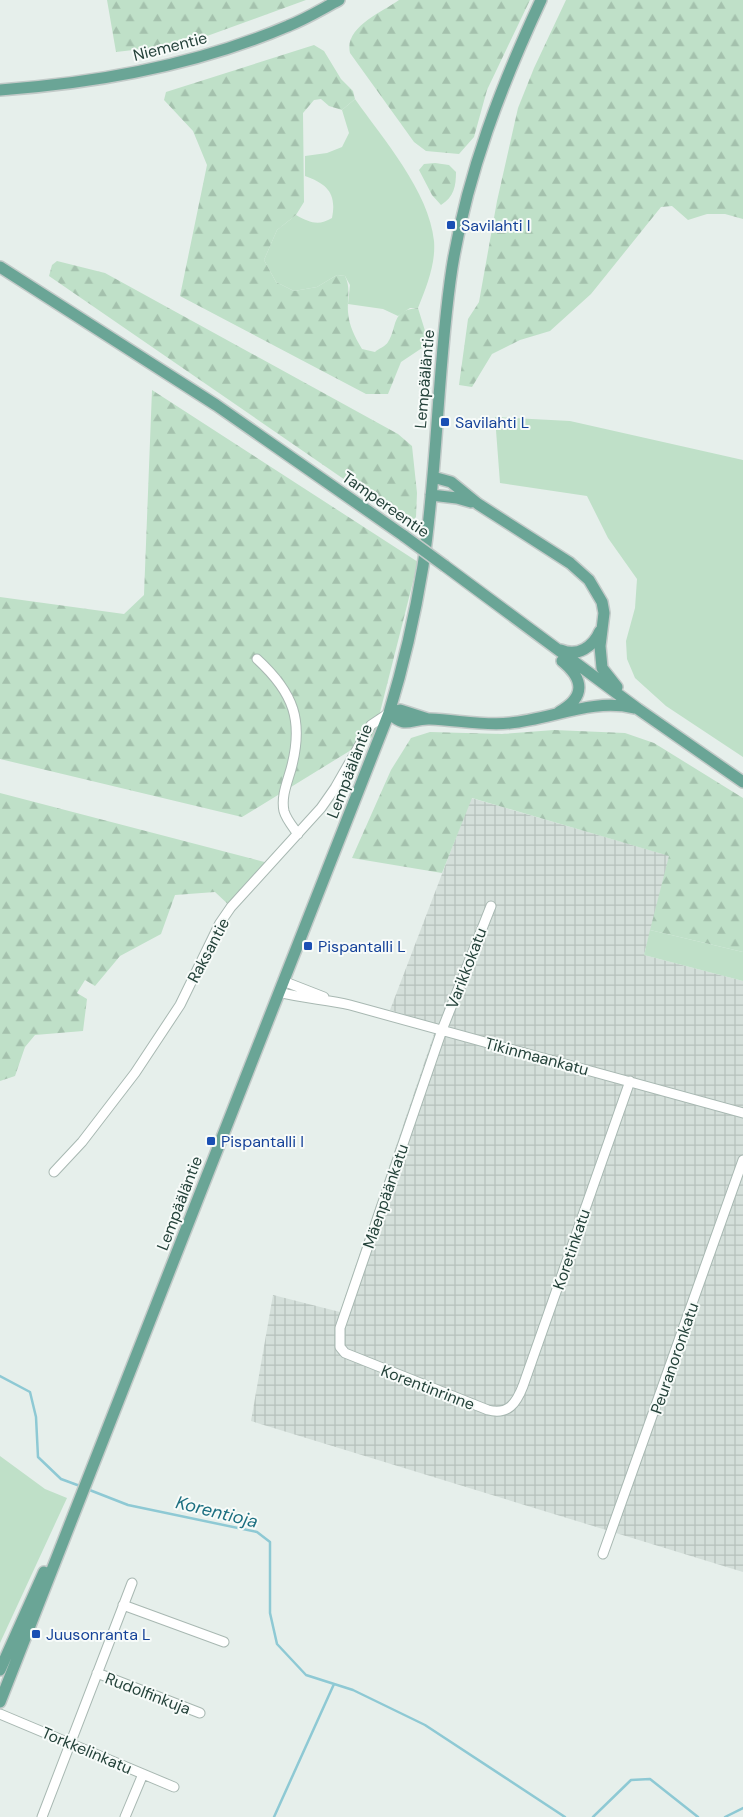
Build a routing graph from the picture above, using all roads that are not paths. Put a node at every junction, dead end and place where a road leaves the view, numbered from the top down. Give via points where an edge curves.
1 (339, 0) edge
2 (541, 0) edge
3 (0, 90) edge
4 (0, 267) edge
5 (432, 476) junction
6 (431, 494) junction
7 (478, 504) junction
8 (521, 623) junction
9 (603, 624) junction
10 (553, 647) junction
11 (257, 659) dead end
12 (638, 709) junction
13 (389, 713) junction
14 (544, 718) junction
15 (651, 719) junction
16 (743, 782) edge
17 (298, 834) junction
18 (491, 906) dead end
19 (281, 986) junction
20 (442, 1030) junction
21 (630, 1082) junction
22 (743, 1112) edge
23 (743, 1160) edge
24 (54, 1172) dead end
25 (353, 1358) joint
26 (504, 1412) joint
27 (69, 1522) junction
28 (603, 1554) dead end
29 (132, 1582) dead end
30 (124, 1605) junction
31 (224, 1642) dead end
32 (0, 1670) edge
33 (97, 1673) junction
34 (0, 1702) edge
35 (200, 1713) dead end
36 (0, 1714) edge
37 (70, 1743) junction
38 (143, 1774) junction
39 (174, 1787) dead end
40 (42, 1817) edge
41 (126, 1817) edge

1 - 3 main road, Niementie via 289,26 180,62 60,86
2 - 5 main road, Lempääläntie via 510,69 484,139 462,221 447,308
4 - 8 main road, Tampereentie, bridge via 216,404
5 - 6 main road, Lempääläntie
5 - 7 main road via 452,482
6 - 7 main road
6 - 13 main road, Lempääläntie via 413,622
7 - 9 main road via 584,575 602,602
8 - 10 main road, Tampereentie
8 - 14 main road via 542,647 569,668 579,682 576,699 560,712
9 - 10 main road via 584,650 570,653
9 - 15 main road via 600,655 604,673
10 - 12 main road, Tampereentie
11 - 17 street via 286,690 297,724 296,747 283,799 284,813
12 - 14 main road via 608,704
12 - 15 main road, Tampereentie
13 - 14 main road via 398,722 406,723 428,719 487,724
13 - 17 street, Raksantie via 371,725 335,788
13 - 19 main road, Lempääläntie
15 - 16 main road, Tampereentie
17 - 24 street, Raksantie via 231,907 180,1005 135,1073 82,1142
18 - 20 street, Varikkokatu
19 - 20 street, Tikinmaankatu via 296,997 331,1000
19 - 27 main road, Lempääläntie
20 - 21 street, Tikinmaankatu
20 - 25 street, Mäenpäänkatu via 340,1328 340,1347
21 - 22 street, Tikinmaankatu
21 - 26 street, Koretinkatu via 523,1386 517,1400
23 - 28 street, Peuranoronkatu
25 - 26 street, Korentinrinne via 488,1410
27 - 32 main road, Lempääläntie
27 - 34 main road, Lempääläntie
29 - 30 street
30 - 31 street
30 - 33 street
33 - 35 street, Rudolfinkuja
33 - 37 street
36 - 37 street, Torkkelinkatu
37 - 38 street, Torkkelinkatu
37 - 40 street
38 - 39 street, Torkkelinkatu
38 - 41 street

